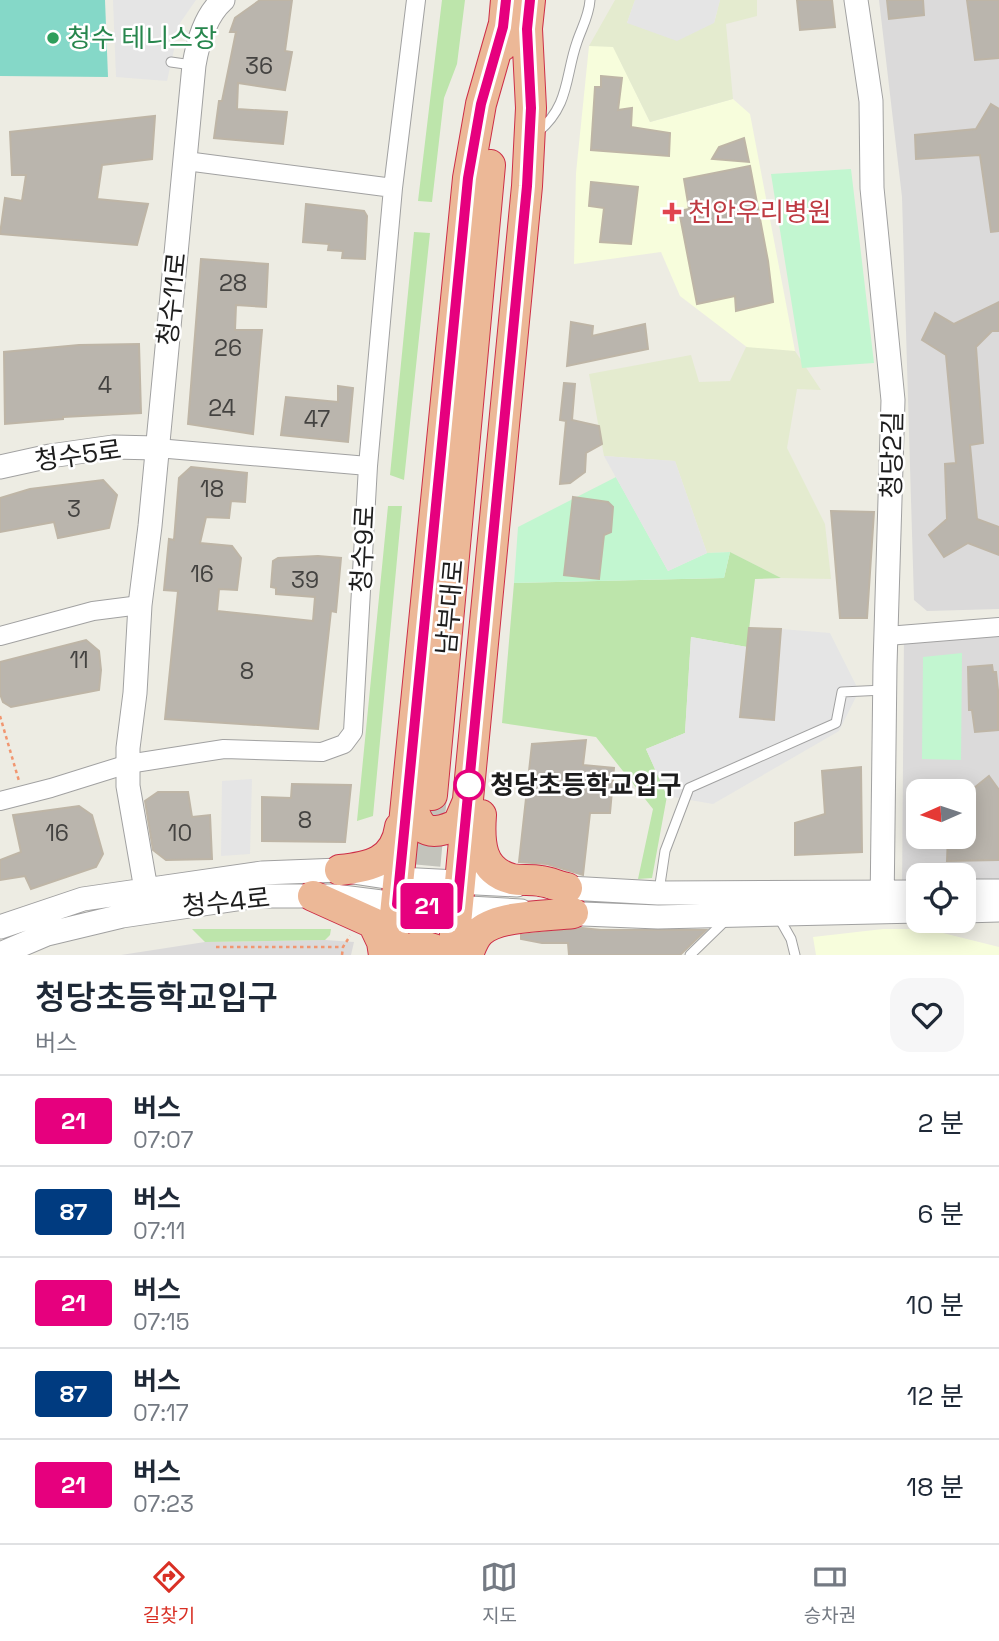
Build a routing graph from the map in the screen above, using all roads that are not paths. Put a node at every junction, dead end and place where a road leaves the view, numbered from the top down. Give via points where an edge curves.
1 (223, 0) edge
2 (416, 0) edge
3 (590, 0) edge
4 (856, 0) edge
5 (517, 14) edge
6 (530, 139) junction
7 (186, 162) junction
8 (393, 188) junction
9 (157, 448) junction
10 (368, 466) junction
11 (0, 467) edge
12 (140, 605) junction
13 (999, 626) edge
14 (0, 636) edge
15 (887, 636) junction
16 (480, 678) junction
17 (884, 691) junction
18 (128, 764) junction
19 (441, 794) junction
20 (0, 801) edge
21 (340, 870) junction
22 (146, 888) junction
23 (976, 891) edge
24 (999, 891) edge
25 (398, 892) junction
26 (658, 893) junction
27 (458, 895) junction
28 (906, 896) edge
29 (313, 897) junction
30 (570, 901) junction
31 (882, 902) junction
32 (906, 908) edge
33 (999, 910) edge
34 (150, 911) junction
35 (976, 911) edge
36 (778, 914) junction
37 (733, 915) junction
38 (0, 927) edge
39 (0, 954) edge
40 (384, 955) edge
41 (391, 955) edge
42 (402, 955) edge
43 (442, 955) edge
44 (453, 955) edge
45 (468, 955) edge
46 (690, 955) edge
47 (795, 955) edge

1 - 7 street, 청수11로 via 183,64
2 - 8 street, 청수9로
3 - 6 lane via 567,90 542,129
4 - 15 street, 청당2길 via 871,101 872,188 893,400
5 - 6 highway via 531,108
5 - 19 highway, 남부대로
5 - 19 highway via 481,104 468,178
6 - 16 highway
7 - 8 street
7 - 9 street, 청수11로
8 - 10 street, 청수9로
9 - 10 street
9 - 11 street, 청수5로 via 113,447
9 - 12 street, 청수11로
10 - 18 street, 청수9로 via 353,732 344,744 322,752 224,749
12 - 14 street via 93,611
12 - 18 street, 청수11로
13 - 15 street
15 - 17 street, 청당2길
16 - 19 highway
16 - 30 highway via 480,834 485,860 499,874 539,880
17 - 26 lane via 842,692 836,723 689,788 665,851
17 - 31 street, 청당2길
18 - 20 street, 청수9로
18 - 22 street, 청수11로
19 - 21 highway via 401,813 400,831 377,863
19 - 25 highway
19 - 27 highway
21 - 22 street via 262,873
21 - 25 street
22 - 34 street, 청수11로
22 - 38 street via 83,899
23 - 24 street
25 - 27 street
25 - 29 street, 청수4로
25 - 41 highway
26 - 30 street
26 - 31 street
27 - 30 street
27 - 44 highway
28 - 31 street
29 - 34 street, 청수4로 via 257,897
29 - 40 highway via 373,923
30 - 37 street via 658,917
30 - 45 highway via 482,930
31 - 32 street
31 - 36 street
33 - 35 street
34 - 39 street, 청수4로 via 47,934
36 - 37 street
36 - 47 lane
37 - 46 lane
42 - 43 highway via 422,946 435,948

